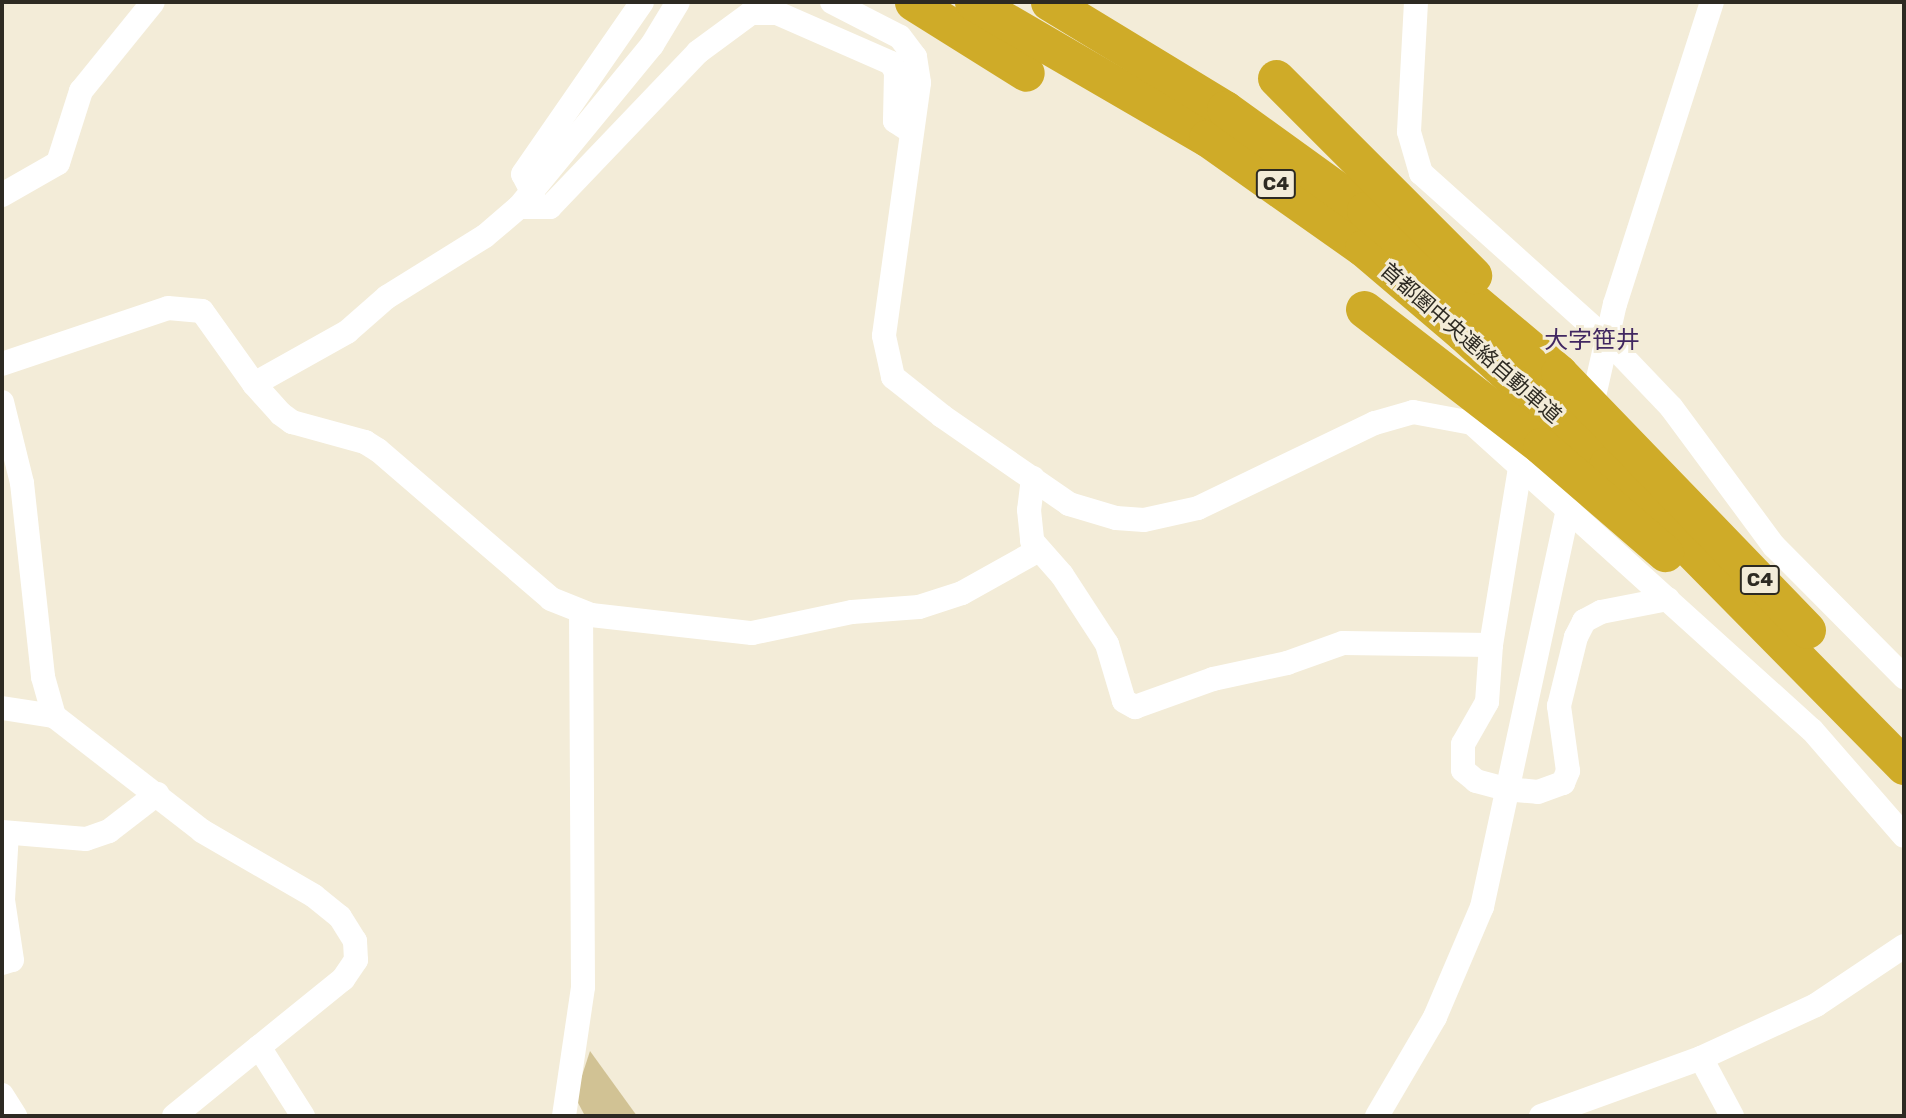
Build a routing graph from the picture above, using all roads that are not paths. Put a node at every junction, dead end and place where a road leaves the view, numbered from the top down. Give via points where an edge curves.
1 (153, 2) edge
2 (642, 2) edge
3 (678, 2) edge
4 (832, 2) edge
5 (913, 2) edge
6 (973, 2) edge
7 (1049, 2) edge
8 (1416, 2) edge
9 (1712, 2) edge
10 (1026, 72) dead end
11 (1276, 78) dead end
12 (912, 132) junction
13 (2, 195) edge
14 (526, 200) junction
15 (1364, 309) dead end
16 (1606, 339) junction
17 (2, 364) edge
18 (1559, 373) junction
19 (254, 384) junction
20 (2, 402) edge
21 (1531, 457) junction
22 (1033, 478) junction
23 (1599, 498) junction
24 (1039, 550) junction
25 (1668, 599) junction
26 (581, 612) junction
27 (1491, 645) junction
28 (1904, 677) edge
29 (2, 708) edge
30 (54, 716) junction
31 (1904, 730) edge
32 (1904, 766) edge
33 (1505, 789) junction
34 (157, 794) junction
35 (4, 832) edge
36 (1904, 836) edge
37 (1904, 946) edge
38 (2, 963) edge
39 (259, 1047) junction
40 (1701, 1058) junction
41 (2, 1095) edge
42 (15, 1116) edge
43 (174, 1116) edge
44 (303, 1116) edge
45 (564, 1116) edge
46 (1377, 1116) edge
47 (1541, 1116) edge
48 (1732, 1116) edge

1 - 13 street via 81,91 58,163
2 - 14 street via 523,174
3 - 14 street via 652,45
4 - 12 street via 900,37 915,57 919,83
5 - 10 highway
6 - 23 highway, 首都圏中央連絡自動車道 / C4 via 1128,89 1281,188 1363,248 1548,410
7 - 18 highway, 首都圏中央連絡自動車道 / C4 via 1145,57 1302,163
8 - 16 street via 1409,132 1421,173
9 - 16 street
11 - 18 highway via 1489,291
12 - 14 street via 895,121 896,72 891,63 777,13 751,13 698,52 550,207
12 - 22 street via 884,336 893,377
14 - 19 street via 485,236 387,297 347,332
15 - 21 highway
16 - 28 street via 1671,407 1774,546
16 - 33 street
17 - 19 street via 168,308 187,306 202,311
18 - 31 highway, 首都圏中央連絡自動車道 / C4
19 - 26 street via 292,422 365,442 378,450 551,599
20 - 30 street via 22,483 43,677
21 - 22 street via 1472,423 1413,412 1375,422 1198,508 1173,515 1115,518 1069,503
21 - 23 highway
21 - 23 street via 1543,488
21 - 27 street
22 - 24 street via 1029,510 1032,541
23 - 25 street
23 - 32 highway via 1837,694
24 - 26 street via 962,593 919,607 852,612 752,632 709,631
24 - 27 street via 1062,575 1107,643 1124,701 1135,707 1213,679 1287,663 1343,643
25 - 33 street via 1601,612 1584,621 1559,706 1568,771 1552,790
25 - 36 street via 1812,730
26 - 45 street via 583,987
27 - 33 street via 1487,702 1460,757 1463,770 1476,781
29 - 30 street
30 - 34 street
33 - 46 street via 1482,906 1435,1017
34 - 35 street via 109,831 86,839
34 - 39 street via 202,831 314,896 340,917 355,941 356,960 343,979
35 - 38 street via 2,900 12,960
37 - 40 street via 1816,1005
39 - 43 street
39 - 44 street
40 - 47 street
40 - 48 street
41 - 42 street

